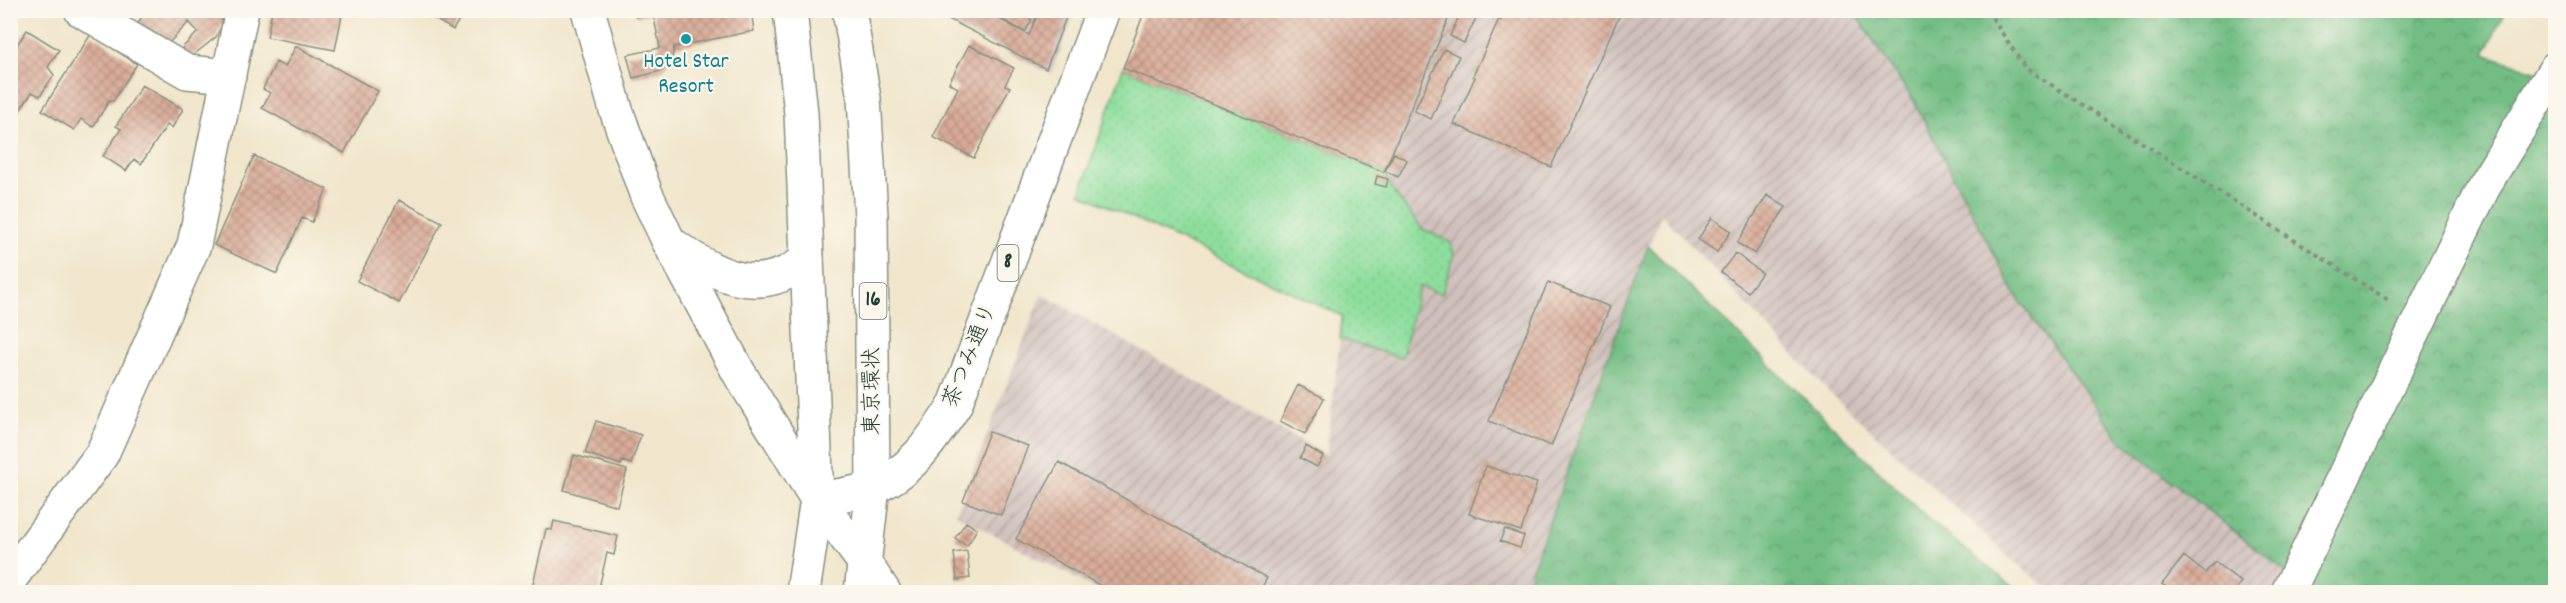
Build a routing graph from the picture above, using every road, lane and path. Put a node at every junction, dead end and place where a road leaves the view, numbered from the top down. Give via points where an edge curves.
1 (81, 10) edge
2 (242, 10) edge
3 (588, 10) edge
4 (790, 10) edge
5 (849, 10) edge
6 (1103, 10) edge
7 (1987, 10) edge
8 (2556, 68) edge
9 (229, 76) junction
10 (669, 243) junction
11 (807, 259) junction
12 (2420, 320) junction
13 (873, 488) junction
14 (817, 499) junction
15 (863, 577) edge
16 (10, 579) edge
17 (803, 592) edge
18 (884, 592) edge
19 (2288, 592) edge

1 - 9 main road via 187,72
2 - 9 main road
3 - 10 main road via 616,110 646,194
4 - 11 main road via 801,113
5 - 13 main road, 東京環状 / 16 via 864,98 871,216
6 - 13 main road, 茶つみ通り / 8 via 955,405 929,446 905,468
7 - 12 path via 2025,68
8 - 12 main road via 2485,183
9 - 16 main road via 194,245 102,454
10 - 11 main road via 700,265 729,278 763,281 781,277
10 - 14 main road via 739,373
11 - 14 main road
12 - 19 main road
13 - 14 main road, 茶つみ通り / 8
13 - 15 main road, 東京環状 / 16
14 - 15 main road
14 - 17 main road
15 - 18 main road

